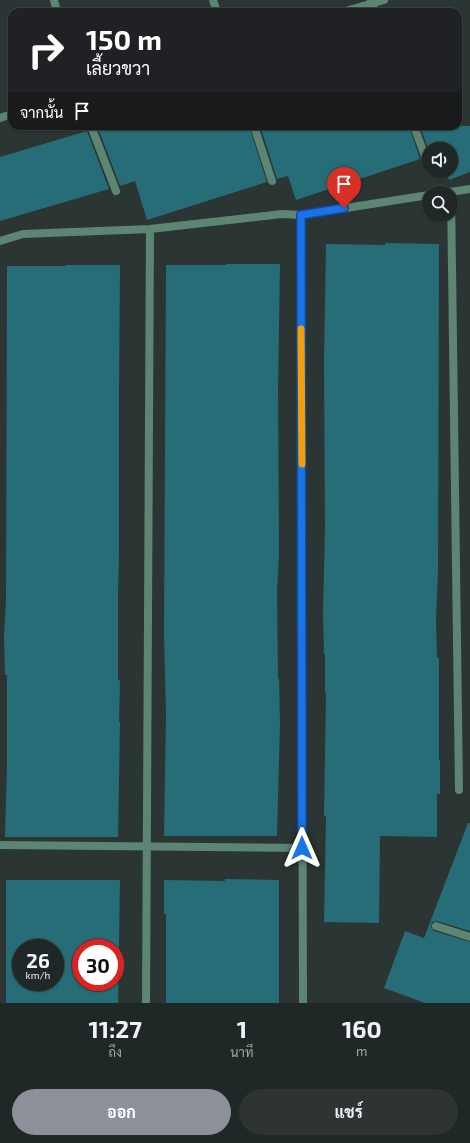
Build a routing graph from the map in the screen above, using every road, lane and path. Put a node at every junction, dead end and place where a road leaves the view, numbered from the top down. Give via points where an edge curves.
1 (384, 0) edge
2 (373, 5) edge
3 (360, 8) edge
4 (93, 130) edge
5 (255, 130) edge
6 (415, 130) edge
7 (422, 148) edge
8 (272, 181) dead end
9 (470, 190) edge
10 (116, 191) dead end
11 (458, 191) edge
12 (422, 196) edge
13 (301, 215) junction
14 (448, 222) edge
15 (150, 229) junction
16 (0, 241) edge
17 (459, 790) dead end
18 (0, 845) edge
19 (147, 846) junction
20 (302, 848) junction
21 (436, 926) dead end
22 (470, 937) edge
23 (146, 1003) edge
24 (303, 1003) edge

1 - 2 street
2 - 3 street
4 - 10 street
5 - 8 street
6 - 7 street
9 - 11 street
12 - 13 street
13 - 15 street via 282,214
13 - 20 street
14 - 17 street
15 - 16 street via 23,234
15 - 19 street
18 - 19 street
19 - 20 street
19 - 23 street
20 - 24 street
21 - 22 street

